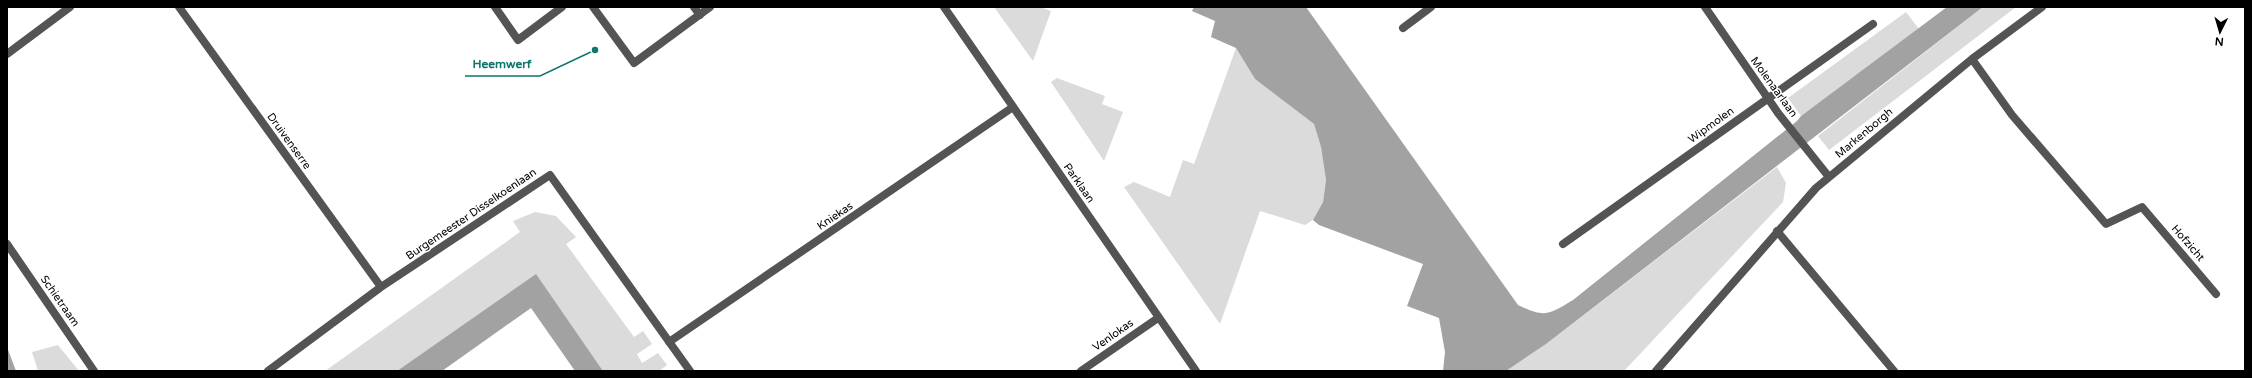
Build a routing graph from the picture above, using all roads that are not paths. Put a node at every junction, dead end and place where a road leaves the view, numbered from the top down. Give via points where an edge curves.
1 (70, 7) edge
2 (179, 7) edge
3 (495, 7) edge
4 (562, 7) edge
5 (593, 7) edge
6 (694, 7) edge
7 (710, 7) edge
8 (944, 7) edge
9 (1431, 7) edge
10 (1705, 7) edge
11 (2042, 7) edge
12 (700, 15) junction
13 (1873, 24) dead end
14 (1403, 28) dead end
15 (7, 54) edge
16 (1972, 59) junction
17 (1768, 98) junction
18 (1013, 107) junction
19 (1829, 177) junction
20 (1777, 231) junction
21 (7, 244) edge
22 (1563, 244) dead end
23 (381, 287) junction
24 (2216, 294) dead end
25 (1158, 318) junction
26 (669, 342) junction
27 (94, 371) edge
28 (268, 371) edge
29 (690, 371) edge
30 (1081, 371) edge
31 (1196, 371) edge
32 (1656, 371) edge
33 (1894, 371) edge

1 - 15 street
2 - 23 street, Druivenserre
3 - 4 street via 518,40
5 - 12 street via 634,63
6 - 12 street
7 - 12 street
8 - 18 street, Parklaan
9 - 14 street
10 - 17 street, Molenaarlaan
11 - 16 street, Markenborgh
13 - 17 street, Wipmolen
16 - 19 street, Markenborgh
16 - 24 street, Hofzicht via 2012,115 2106,224 2142,207
17 - 19 street, Molenaarlaan
17 - 22 street, Wipmolen
18 - 25 street, Parklaan
18 - 26 street, Kniekas
19 - 20 street, Markenborgh
20 - 32 street, Markenborgh
20 - 33 street
21 - 27 street, Schietraam
23 - 26 street, Burgemeester Disselkoenlaan via 550,175
23 - 28 street, Burgemeester Disselkoenlaan
25 - 30 street, Venlokas
25 - 31 street, Parklaan
26 - 29 street, Burgemeester Disselkoenlaan

